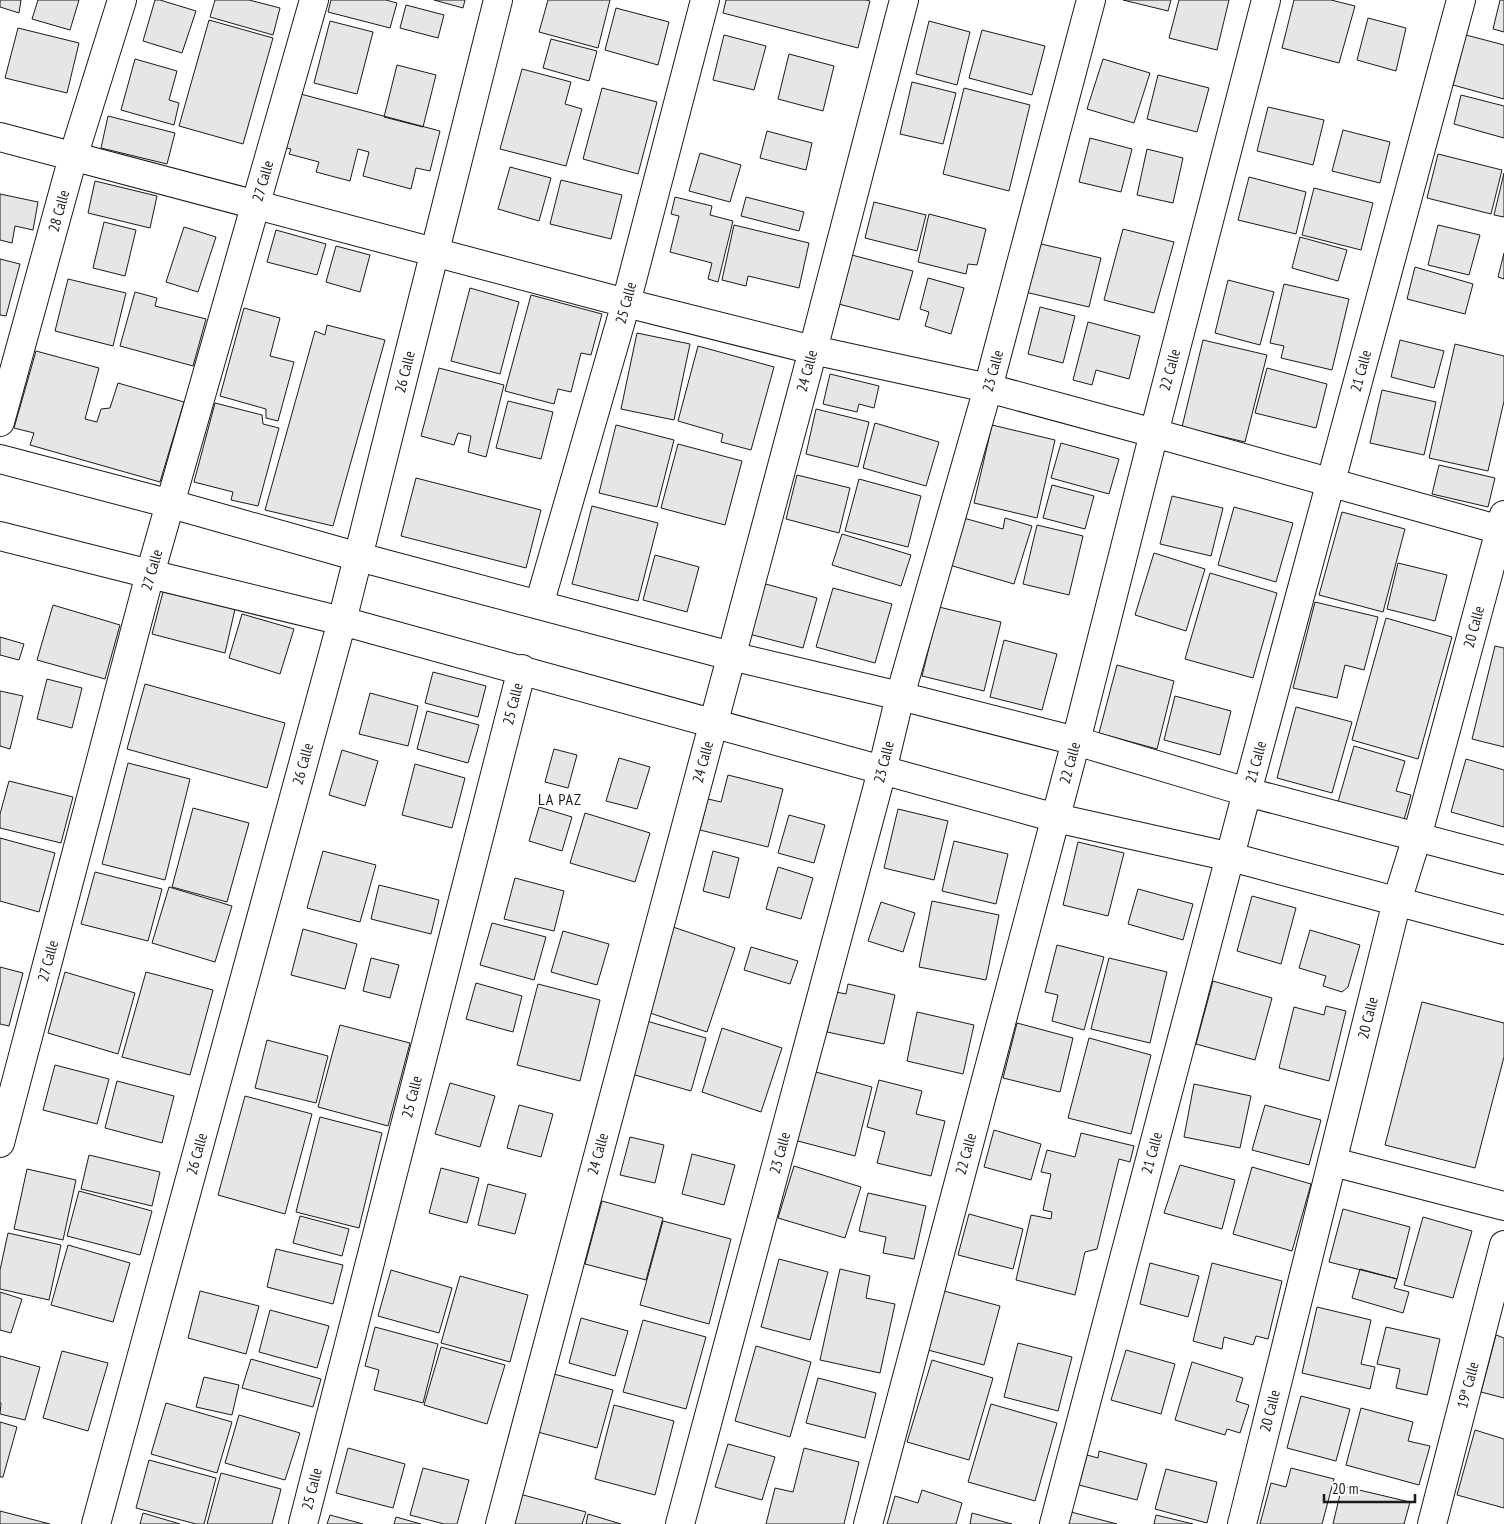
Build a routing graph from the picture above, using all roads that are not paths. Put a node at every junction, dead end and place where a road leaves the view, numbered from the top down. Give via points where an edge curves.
1 (122, 0) edge
2 (314, 0) edge
3 (498, 0) edge
4 (705, 0) edge
5 (904, 0) edge
6 (1091, 0) edge
7 (1266, 0) edge
8 (1461, 0) edge
9 (0, 137) edge
10 (73, 157) junction
11 (257, 204) junction
12 (435, 252) junction
13 (626, 303) junction
14 (813, 350) junction
15 (988, 388) junction
16 (0, 422) edge
17 (1154, 433) junction
18 (0, 459) edge
19 (1331, 483) junction
20 (171, 504) junction
21 (1503, 525) edge
22 (0, 536) edge
23 (359, 557) junction
24 (150, 574) junction
25 (539, 605) junction
26 (342, 621) junction
27 (731, 656) junction
28 (522, 669) junction
29 (900, 696) junction
30 (713, 723) junction
31 (1076, 741) junction
32 (882, 771) junction
33 (1248, 792) junction
34 (1056, 818) junction
35 (1417, 837) junction
36 (1230, 857) junction
37 (1504, 860) edge
38 (1397, 901) junction
39 (1504, 930) edge
40 (0, 1143) edge
41 (1333, 1162) junction
42 (1504, 1206) edge
43 (1504, 1245) edge
44 (96, 1524) edge
45 (303, 1524) edge
46 (500, 1524) edge
47 (680, 1524) edge
48 (868, 1524) edge
49 (1054, 1524) edge
50 (1242, 1524) edge
51 (1432, 1524) edge

1 - 10 street, 28 Calle
2 - 11 street, 27 Calle
3 - 12 street, 26 Calle
4 - 13 street, 25 Calle
5 - 14 street, 24 Calle
6 - 15 street, 23 Calle
7 - 17 street, 22 Calle
8 - 19 street, 21 Calle
9 - 10 street
10 - 11 street
10 - 16 street, 28 Calle
11 - 12 street
11 - 20 street, 27 Calle
12 - 13 street
12 - 23 street, 26 Calle
13 - 14 street
13 - 25 street, 25 Calle
14 - 15 street
14 - 27 street, 24 Calle
15 - 17 street
15 - 29 street, 23 Calle
17 - 19 street
17 - 31 street, 22 Calle
18 - 20 street
19 - 21 street
19 - 33 street, 21 Calle
20 - 23 street
20 - 24 street, 27 Calle
21 - 35 street, 20 Calle
22 - 24 street
23 - 25 street
23 - 26 street, 26 Calle
24 - 26 street
24 - 40 street, 27 Calle
25 - 27 street
26 - 28 street
26 - 44 street, 26 Calle
27 - 29 street
27 - 30 street, 24 Calle
28 - 30 street
28 - 45 street, 25 Calle
29 - 31 street
29 - 32 street, 23 Calle
30 - 32 street
30 - 46 street, 24 Calle
31 - 33 street
31 - 34 street, 22 Calle
32 - 34 street
32 - 47 street, 23 Calle
33 - 35 street
33 - 36 street, 21 Calle
34 - 36 street
34 - 48 street, 22 Calle
35 - 37 street
35 - 38 street, 20 Calle
36 - 38 street
36 - 49 street, 21 Calle
38 - 39 street
38 - 41 street, 20 Calle
41 - 42 street
41 - 50 street, 20 Calle
43 - 51 street, 19ª Calle

